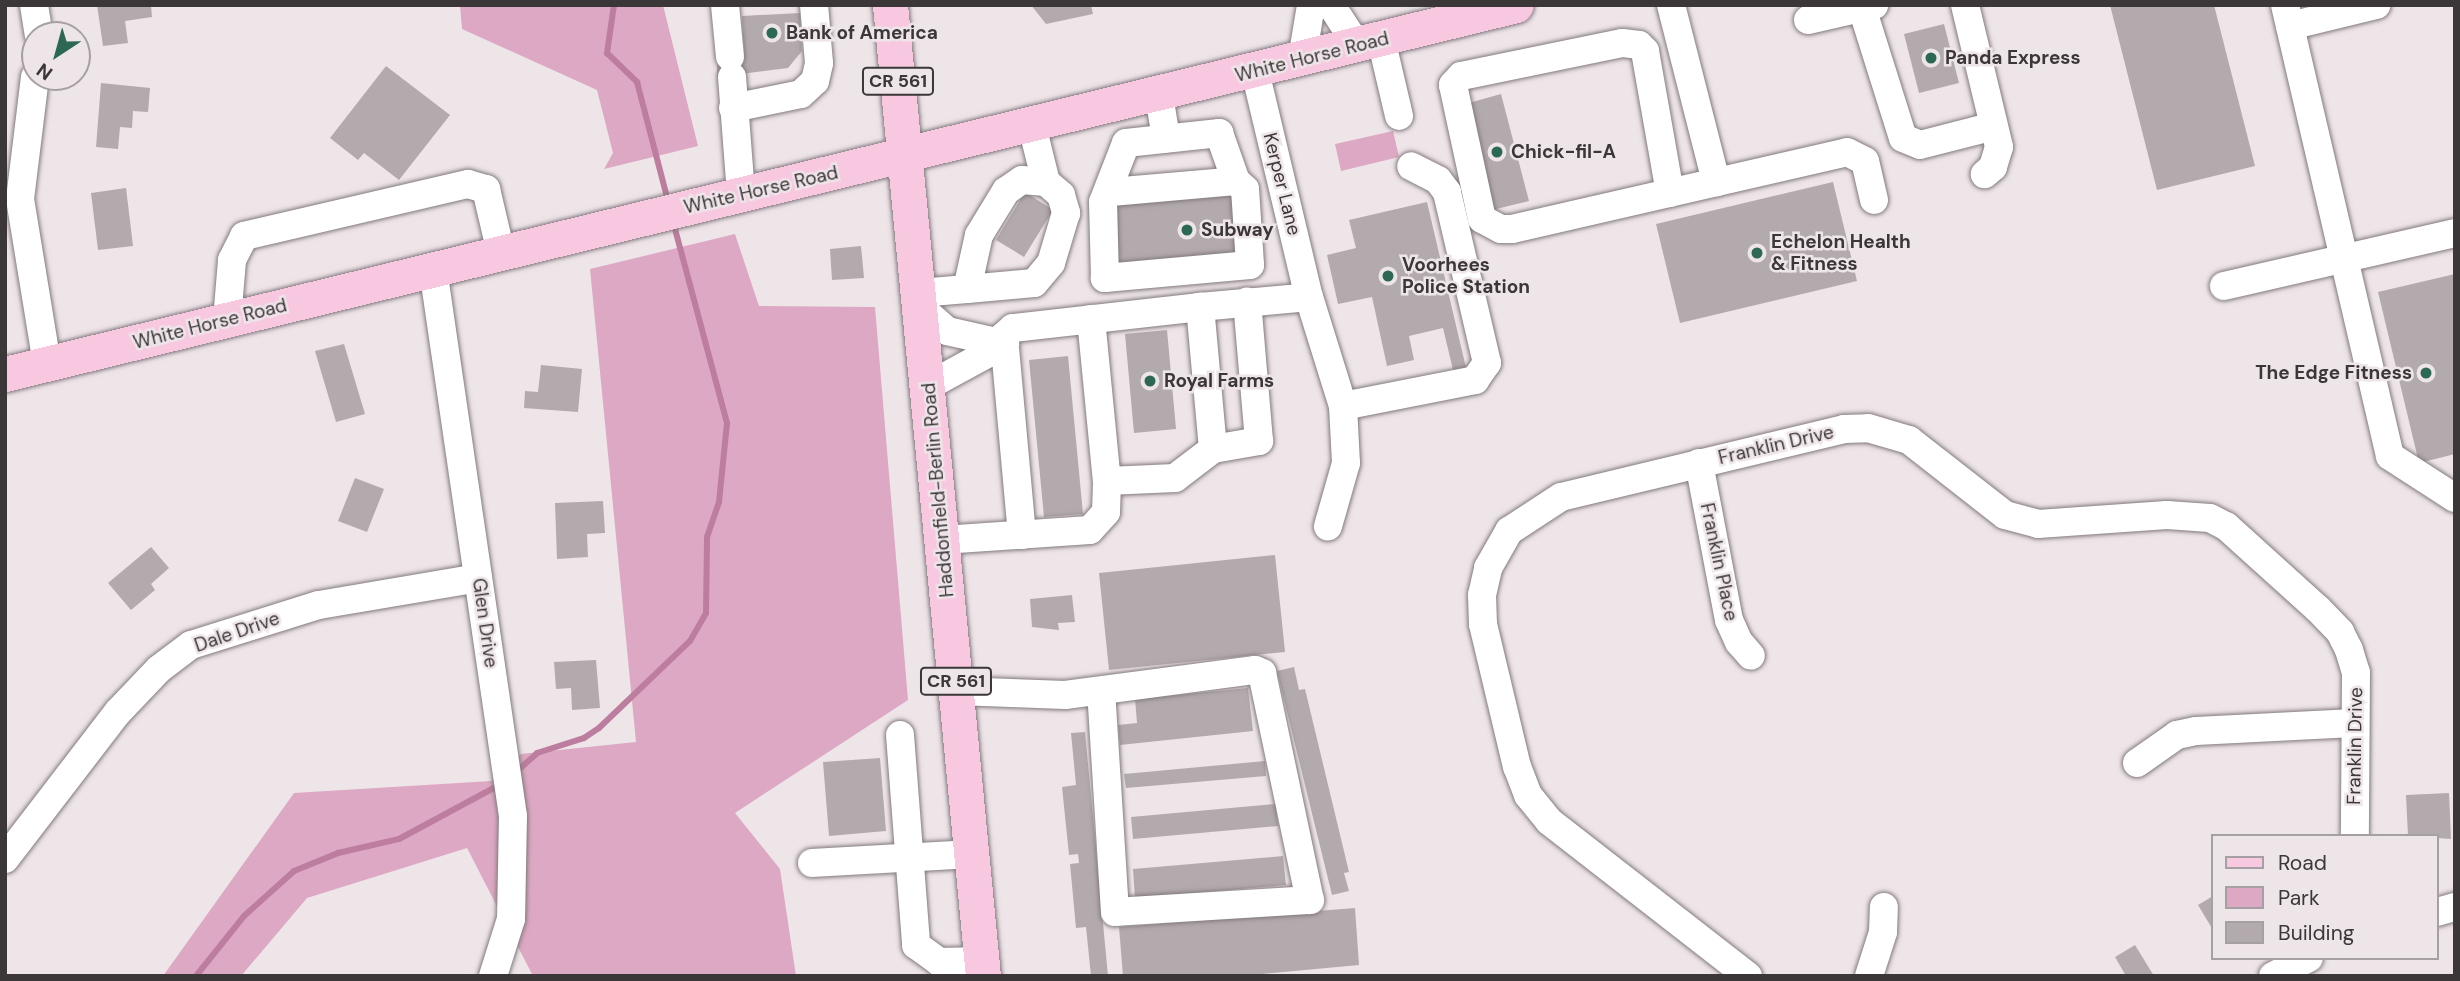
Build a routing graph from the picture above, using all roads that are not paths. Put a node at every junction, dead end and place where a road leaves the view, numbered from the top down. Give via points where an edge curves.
1 (725, 5) edge
2 (814, 5) edge
3 (890, 5) edge
4 (1311, 5) edge
5 (1331, 5) edge
6 (1516, 5) edge
7 (1671, 5) edge
8 (1965, 5) edge
9 (2376, 5) edge
10 (1868, 7) edge
11 (2347, 9) edge
12 (2288, 16) edge
13 (1808, 20) dead end
14 (1369, 42) junction
15 (1302, 59) junction
16 (1255, 71) junction
17 (33, 91) edge
18 (1159, 95) junction
19 (733, 108) junction
20 (1399, 116) dead end
21 (1032, 126) junction
22 (1994, 127) junction
23 (1166, 138) junction
24 (906, 156) junction
25 (1411, 166) dead end
26 (1985, 174) dead end
27 (1236, 181) junction
28 (1046, 182) junction
29 (1716, 182) junction
30 (1111, 192) junction
31 (1670, 192) junction
32 (741, 194) junction
33 (1874, 200) dead end
34 (2455, 233) edge
35 (501, 253) junction
36 (2343, 259) junction
37 (433, 269) junction
38 (2224, 286) dead end
39 (967, 289) junction
40 (1309, 297) junction
41 (920, 301) junction
42 (1247, 302) junction
43 (1200, 307) junction
44 (1091, 319) junction
45 (227, 320) junction
46 (1005, 344) junction
47 (47, 364) junction
48 (5, 374) edge
49 (928, 386) junction
50 (1343, 406) junction
51 (1213, 449) junction
52 (1699, 463) junction
53 (1108, 481) junction
54 (2455, 498) edge
55 (1328, 526) dead end
56 (1022, 535) junction
57 (942, 540) junction
58 (478, 578) junction
59 (1751, 656) dead end
60 (957, 691) junction
61 (1101, 691) junction
62 (2354, 723) junction
63 (900, 736) dead end
64 (2137, 763) dead end
65 (2355, 834) edge
66 (972, 854) junction
67 (910, 858) junction
68 (5, 859) edge
69 (812, 863) dead end
70 (1884, 907) dead end
71 (2305, 960) edge
72 (983, 969) edge
73 (493, 976) edge
74 (1748, 976) edge
75 (1869, 976) edge
76 (2273, 976) edge

1 - 19 street
2 - 19 street via 819,63 815,81 801,93
3 - 24 main road, Haddonfield-Berlin Road / CR 561
4 - 15 street
5 - 14 street
6 - 14 main road, White Horse Road
7 - 29 street
8 - 22 street
9 - 11 street
10 - 13 street
10 - 22 street via 1903,138 1920,145
11 - 12 street
12 - 36 street
14 - 15 main road, White Horse Road
14 - 20 street
15 - 16 main road, White Horse Road
16 - 18 main road, White Horse Road
16 - 40 street, Kerper Lane
17 - 47 street via 20,199
18 - 21 main road, White Horse Road
18 - 23 street
19 - 32 street
21 - 24 main road, White Horse Road
21 - 28 street
22 - 26 street via 1998,158
23 - 27 street via 1219,133
23 - 30 street via 1126,143
24 - 32 main road, White Horse Road
24 - 41 main road, Haddonfield-Berlin Road / CR 561
25 - 50 street via 1438,180 1447,192 1487,363 1475,380
27 - 30 street
27 - 30 street via 1244,189 1250,265 1105,278 1103,202
28 - 39 street via 1022,180 1006,191 979,235
28 - 39 street via 1061,195 1066,213 1051,262 1034,283
29 - 31 street
29 - 33 street via 1847,152 1865,161
31 - 31 street via 1645,51 1632,42 1461,76 1454,85 1482,219 1497,228 1512,229
32 - 35 main road, White Horse Road
34 - 36 street
35 - 37 main road, White Horse Road
35 - 45 street via 486,189 468,184 244,236 232,260
36 - 38 street
36 - 54 street via 2390,456
37 - 45 main road, White Horse Road
37 - 58 street, Glen Drive
39 - 41 street
40 - 42 street
40 - 50 street, Kerper Lane
41 - 46 street via 947,331
41 - 49 main road, Haddonfield-Berlin Road / CR 561
42 - 43 street
42 - 51 street via 1259,441
43 - 44 street
43 - 51 street
44 - 46 street via 1013,328 1004,337
44 - 53 street
45 - 47 main road, White Horse Road
46 - 49 street via 949,370
46 - 56 street
47 - 48 main road, White Horse Road
49 - 57 main road, Haddonfield-Berlin Road / CR 561
50 - 55 street, Kerper Lane via 1346,463
51 - 53 street via 1175,478
52 - 59 street, Franklin Place via 1730,620 1738,642
52 - 62 street, Franklin Drive via 1844,429 1868,428 1909,440 1995,508 2038,524 2167,515 2210,519 2226,526 2340,632 2356,673
52 - 74 street, Franklin Drive via 1561,497 1533,511 1509,531 1488,568 1483,624 1517,767 1528,794 1549,821
53 - 56 street via 1106,512 1090,530
56 - 57 street
57 - 60 main road, Haddonfield-Berlin Road / CR 561
58 - 68 street, Dale Drive via 319,605 191,645 159,669 118,712
58 - 73 street, Glen Drive via 513,816 511,919
60 - 61 street via 1065,695
60 - 66 main road, Haddonfield-Berlin Road / CR 561
61 - 61 street via 1255,670 1262,673 1310,900 1115,912
62 - 64 street via 2196,731 2177,735
62 - 65 street, Franklin Drive
63 - 67 street
66 - 67 street
66 - 72 main road, Haddonfield-Berlin Road / CR 561
67 - 69 street
67 - 72 street via 916,946 939,962
70 - 75 street via 1883,932
71 - 76 street

